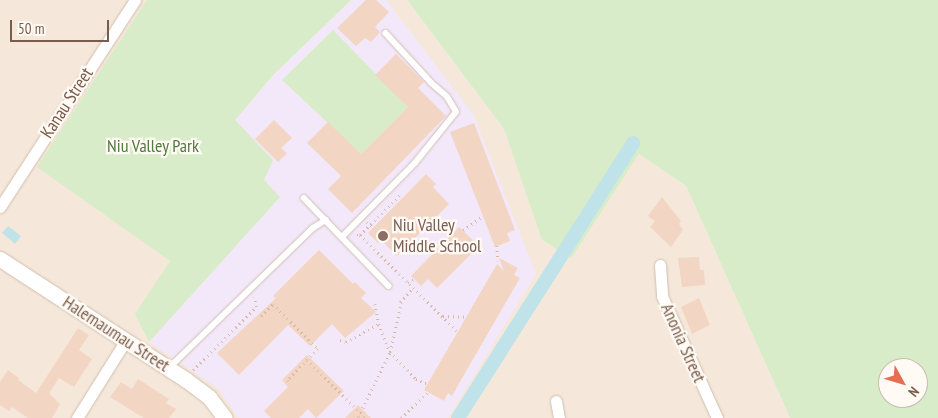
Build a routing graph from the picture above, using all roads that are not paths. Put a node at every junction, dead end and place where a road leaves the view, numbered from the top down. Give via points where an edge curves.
1 (135, 0) edge
2 (386, 34) dead end
3 (304, 198) dead end
4 (0, 207) edge
5 (326, 220) junction
6 (342, 237) junction
7 (0, 259) edge
8 (660, 265) dead end
9 (389, 286) dead end
10 (126, 340) junction
11 (168, 368) junction
12 (556, 401) dead end
13 (77, 418) edge
14 (225, 418) edge
15 (559, 418) edge
16 (717, 418) edge

1 - 4 street, Kanau Street
2 - 6 lane via 448,97 456,112 415,164
3 - 5 lane
5 - 6 lane
5 - 11 lane via 313,228
6 - 9 lane
7 - 10 street, Halemaumau Street
8 - 16 street, Anonia Street via 662,296
10 - 11 street, Halemaumau Street
10 - 13 street
11 - 14 street, Halemaumau Street via 209,397
12 - 15 street

